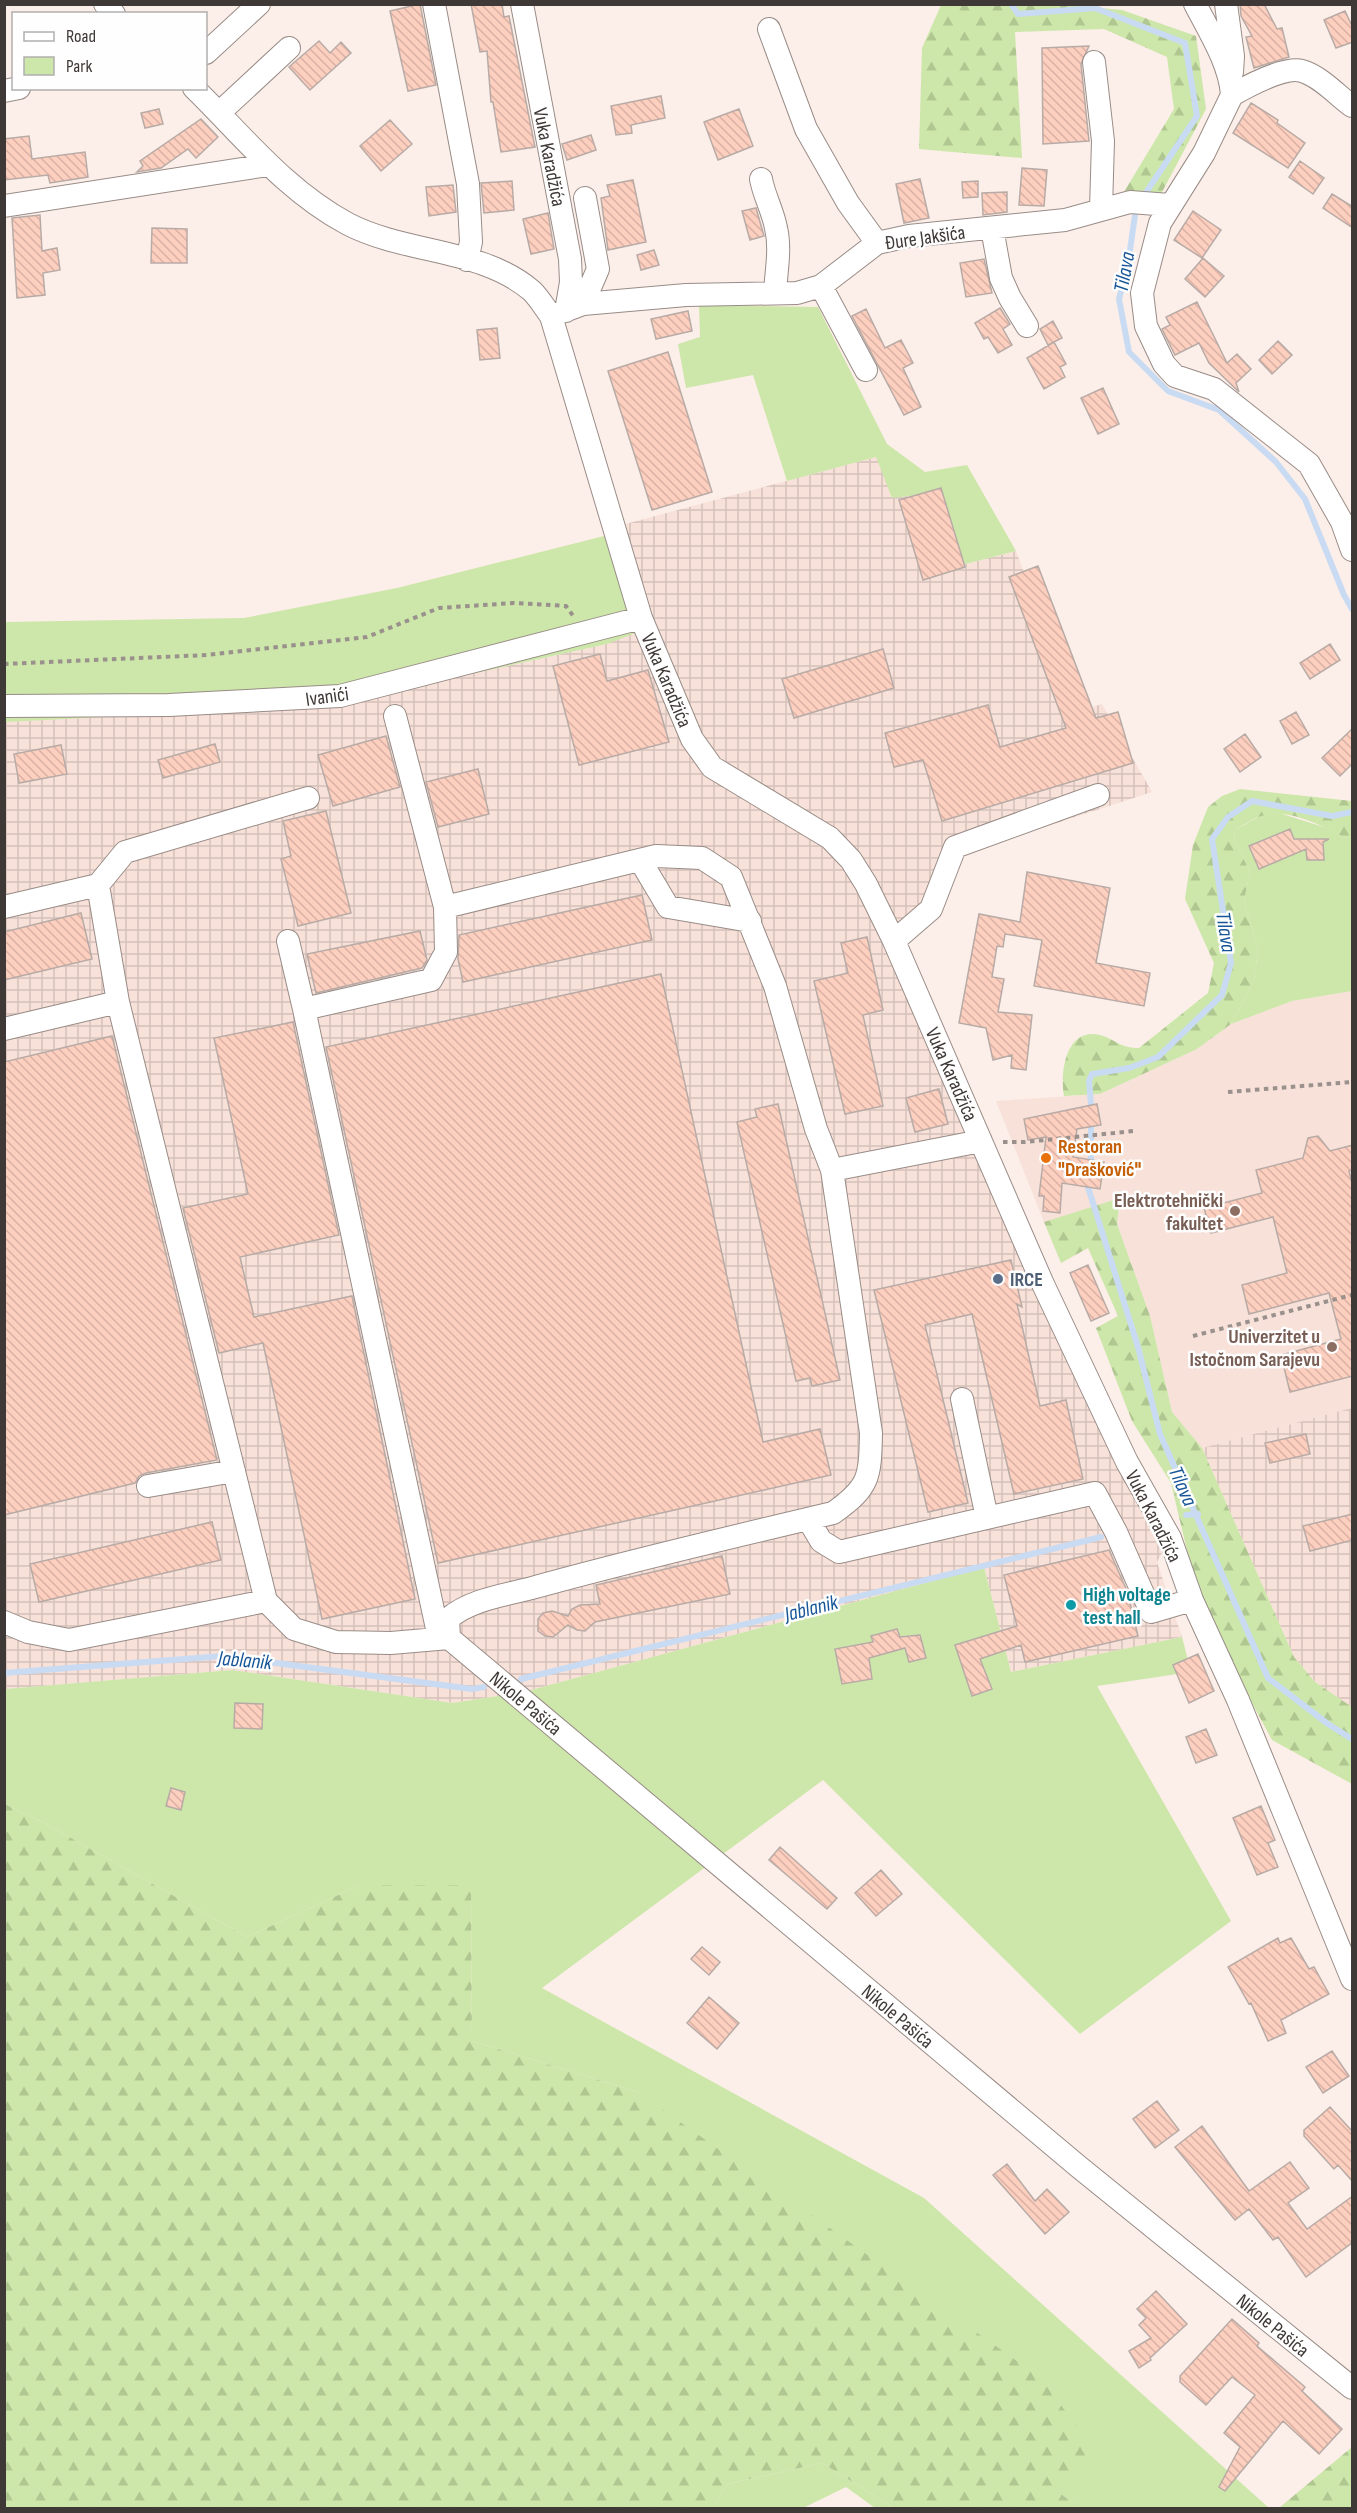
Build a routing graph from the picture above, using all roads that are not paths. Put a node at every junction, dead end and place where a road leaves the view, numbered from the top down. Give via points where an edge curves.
1 (259, 4) edge
2 (434, 4) edge
3 (522, 4) edge
4 (1194, 4) edge
5 (1226, 4) edge
6 (769, 29) dead end
7 (289, 48) dead end
8 (207, 52) edge
9 (1094, 62) dead end
10 (196, 90) edge
11 (1232, 90) junction
12 (1353, 106) edge
13 (219, 113) junction
14 (268, 165) junction
15 (761, 179) dead end
16 (585, 198) dead end
17 (1162, 204) junction
18 (4, 206) edge
19 (1101, 209) junction
20 (992, 228) junction
21 (877, 243) junction
22 (467, 260) junction
23 (821, 286) junction
24 (775, 293) junction
25 (567, 310) junction
26 (1028, 326) dead end
27 (866, 370) dead end
28 (1347, 519) edge
29 (1353, 550) edge
30 (641, 618) junction
31 (4, 706) edge
32 (395, 716) dead end
33 (1098, 795) dead end
34 (308, 798) dead end
35 (640, 860) junction
36 (98, 885) junction
37 (4, 907) edge
38 (445, 907) junction
39 (750, 921) junction
40 (288, 941) dead end
41 (894, 941) junction
42 (118, 1002) junction
43 (304, 1009) junction
44 (4, 1029) edge
45 (981, 1141) junction
46 (832, 1170) junction
47 (962, 1399) dead end
48 (234, 1471) junction
49 (148, 1486) dead end
50 (987, 1518) junction
51 (808, 1519) junction
52 (1192, 1600) junction
53 (266, 1601) junction
54 (4, 1622) edge
55 (444, 1638) junction
56 (1353, 1979) edge
57 (1353, 2388) edge

1 - 8 street
2 - 22 street via 470,203 471,242
3 - 25 street, Vuka Karadžića via 570,259
4 - 11 street via 1214,39
5 - 11 street via 1233,56
6 - 21 street via 806,129
7 - 13 street
9 - 19 street via 1102,141
10 - 13 street, Vuka Karadžića
11 - 12 street via 1302,71
11 - 17 street via 1204,153
13 - 14 street, Vuka Karadžića
14 - 18 street
14 - 22 street, Vuka Karadžića via 348,224 392,242
15 - 24 street via 776,226
16 - 25 street via 598,269 596,281
17 - 19 street, Đure Jakšića via 1130,202
17 - 28 street via 1142,293 1146,326 1155,349 1175,376 1214,389 1309,464
19 - 20 street, Đure Jakšića via 1065,220
20 - 21 street, Đure Jakšića
20 - 26 street via 1001,278
21 - 23 street, Đure Jakšića
22 - 25 street, Vuka Karadžića via 508,274
23 - 24 street, Đure Jakšića via 797,293
23 - 27 street
24 - 25 street, Đure Jakšića via 686,295
25 - 30 street, Vuka Karadžića
28 - 29 street
30 - 31 street, Ivanići via 340,696 169,705
30 - 41 street, Vuka Karadžića via 692,740 704,759 723,775 836,843 860,872
32 - 38 street
33 - 41 street via 955,847 931,909
34 - 36 street via 125,852
35 - 38 street
35 - 39 street via 668,907
35 - 39 street via 656,856 702,858 731,877
36 - 37 street
36 - 42 street
38 - 43 street via 446,952 431,980
39 - 46 street
40 - 43 street
41 - 45 street, Vuka Karadžića
42 - 44 street
42 - 48 street
43 - 55 street
45 - 46 street
45 - 52 street, Vuka Karadžića via 1127,1462 1170,1538
46 - 51 street via 871,1433 870,1472 856,1496 833,1513
47 - 50 street
48 - 49 street
48 - 53 street
50 - 51 street via 839,1552 820,1541
50 - 52 street via 1095,1493 1151,1612
51 - 55 street via 482,1602 456,1611 448,1619
52 - 56 street, Vuka Karadžića via 1238,1700
53 - 54 street via 69,1640 28,1632
53 - 55 street via 294,1629 336,1642 391,1643
55 - 57 street, Nikole Pašića via 1079,2167

